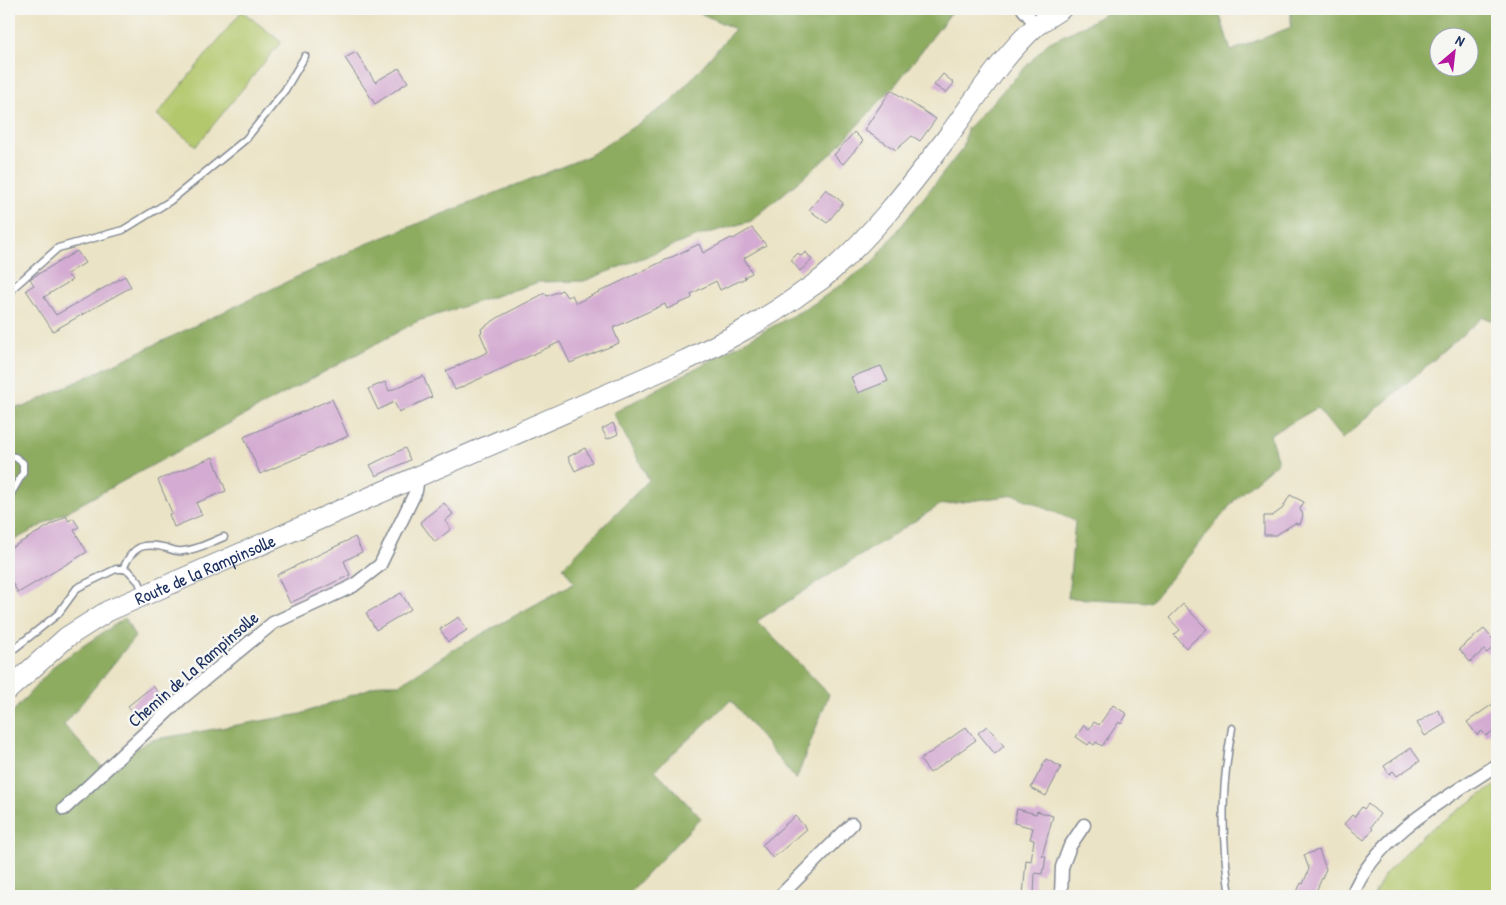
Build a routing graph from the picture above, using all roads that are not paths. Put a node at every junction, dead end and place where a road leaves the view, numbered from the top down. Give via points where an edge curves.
1 (1024, 9) edge
2 (1061, 9) edge
3 (1037, 26) junction
4 (304, 56) dead end
5 (9, 295) edge
6 (9, 456) edge
7 (418, 477) junction
8 (9, 497) edge
9 (224, 537) dead end
10 (123, 569) junction
11 (144, 595) junction
12 (9, 653) edge
13 (9, 689) edge
14 (1232, 728) dead end
15 (1497, 765) edge
16 (64, 809) dead end
17 (852, 824) dead end
18 (1084, 825) dead end
19 (780, 896) edge
20 (1061, 896) edge
21 (1230, 896) edge
22 (1352, 896) edge

1 - 3 street
2 - 3 main road, Route de la Rampinsolle
3 - 7 main road, Route de la Rampinsolle via 989,79 890,210 822,279 733,338
4 - 5 lane via 285,90 246,139 170,201 123,230 58,248
6 - 8 lane via 23,463 23,473
7 - 11 main road, Route de la Rampinsolle
7 - 16 street, Chemin de La Rampinsolle via 416,491 380,565 354,586 273,623 182,698
9 - 10 lane via 181,552 146,545 131,553
10 - 11 lane via 139,582
10 - 12 lane via 116,569 77,588 58,614
11 - 13 main road, Route de la Rampinsolle via 108,611 67,637
14 - 21 lane via 1225,764 1222,818
15 - 22 street via 1428,808 1399,832 1367,869
17 - 19 street
18 - 20 street via 1070,846 1062,867

